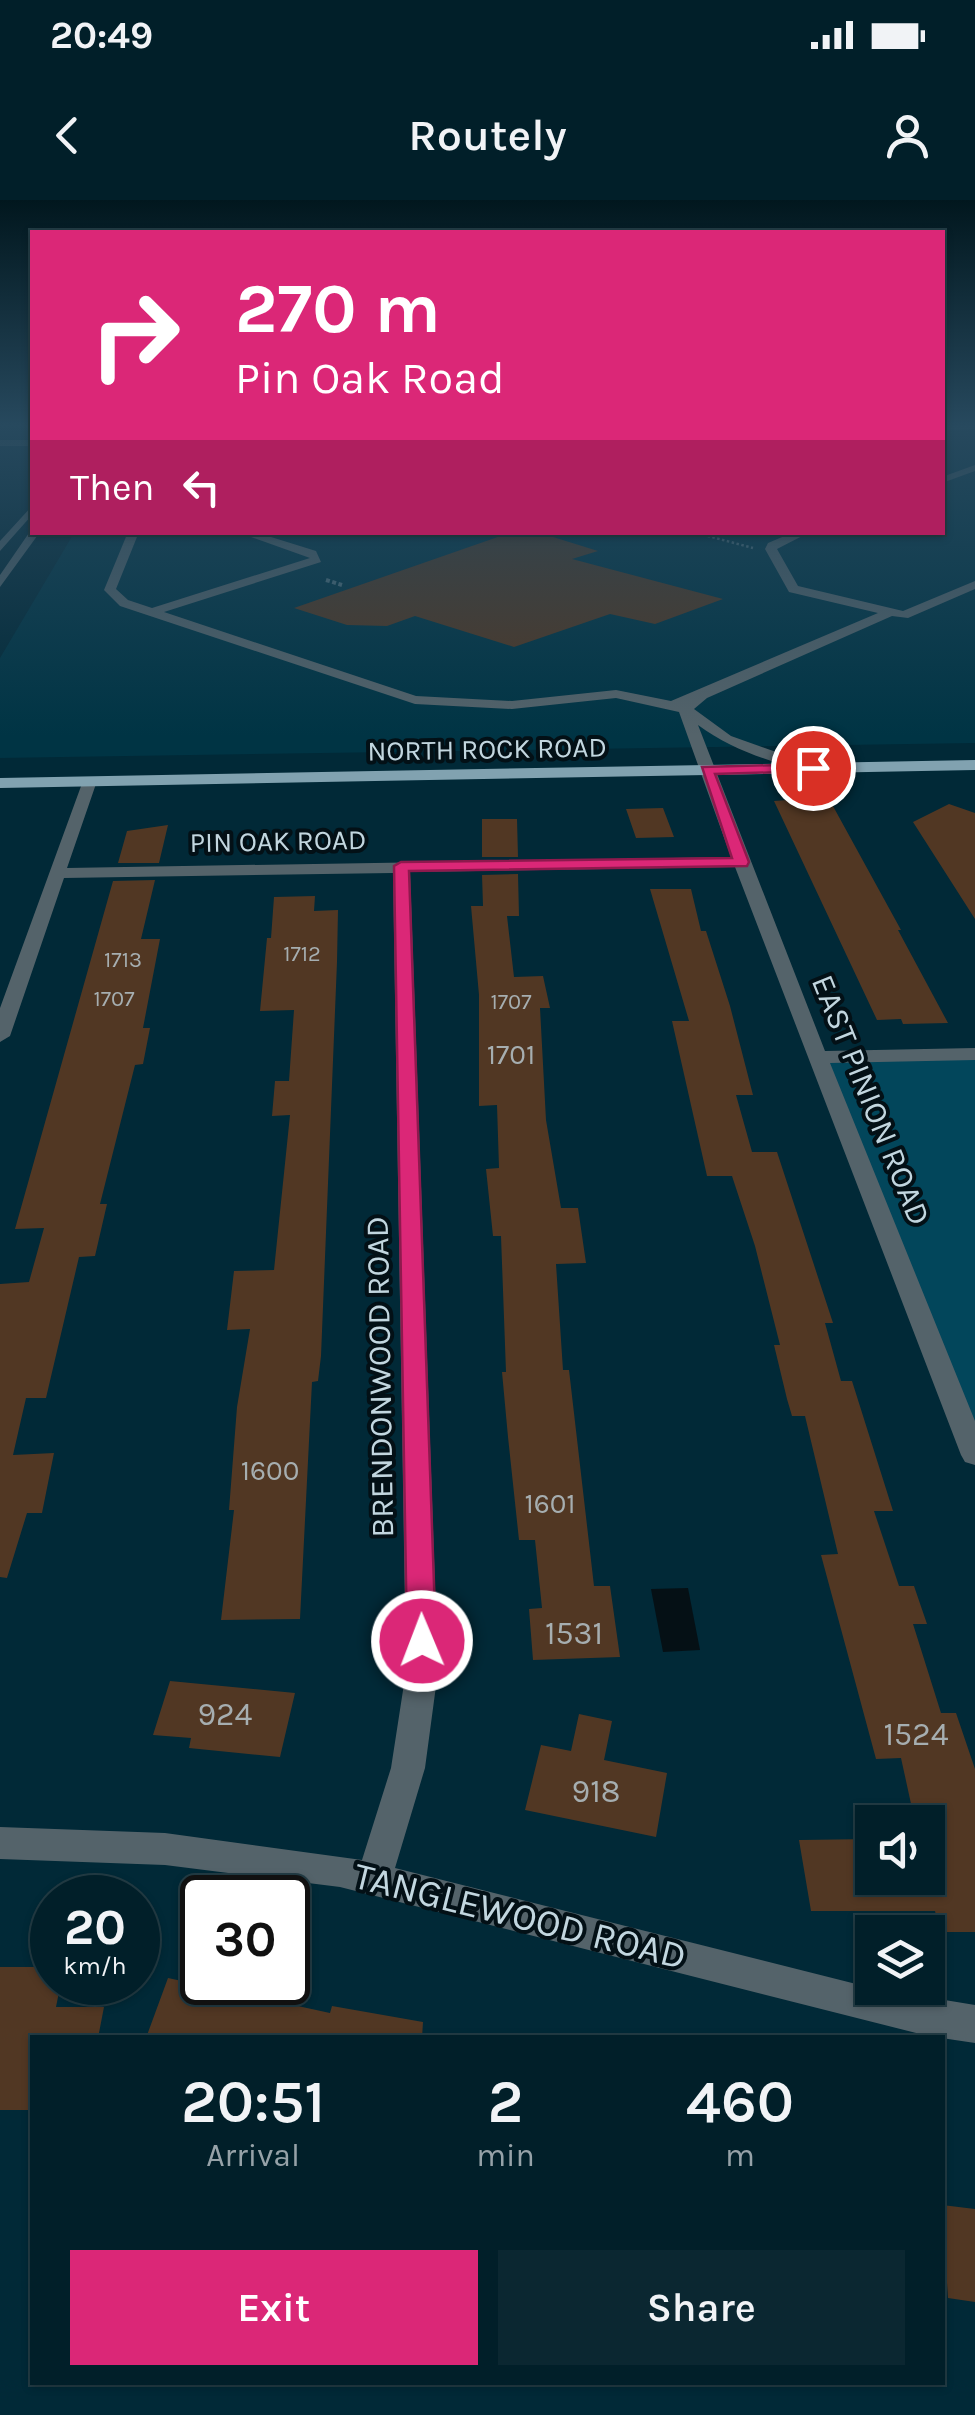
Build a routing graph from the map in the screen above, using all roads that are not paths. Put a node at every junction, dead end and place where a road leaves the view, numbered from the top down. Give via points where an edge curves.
1 (34, 535) edge
2 (133, 535) edge
3 (252, 535) edge
4 (797, 535) edge
5 (0, 583) edge
6 (975, 585) edge
7 (152, 612) junction
8 (890, 612) junction
9 (685, 709) junction
10 (975, 765) edge
11 (813, 768) junction
12 (706, 770) junction
13 (89, 781) junction
14 (0, 783) edge
15 (742, 862) junction
16 (401, 866) junction
17 (56, 873) junction
18 (0, 1036) edge
19 (975, 1054) edge
20 (820, 1057) junction
21 (975, 1455) edge
22 (0, 1843) edge
23 (374, 1880) junction
24 (975, 2024) edge

1 - 5 street
2 - 7 street via 110,590 124,603
3 - 7 street via 318,560
4 - 8 street via 771,549 793,589
6 - 8 street via 904,615
7 - 9 street via 415,700 512,705 623,694
8 - 9 street via 702,695
9 - 11 street via 726,739
9 - 12 street, EAST PINION ROAD
10 - 11 main road, NORTH ROCK ROAD
11 - 12 main road, NORTH ROCK ROAD
12 - 13 main road, NORTH ROCK ROAD
12 - 15 street, EAST PINION ROAD
13 - 14 main road, NORTH ROCK ROAD
13 - 17 street
15 - 16 street, PIN OAK ROAD
15 - 20 street, EAST PINION ROAD
16 - 17 street, PIN OAK ROAD
16 - 23 street, BRENDONWOOD ROAD via 422,1671 408,1768
17 - 18 street
19 - 20 street
20 - 21 street, EAST PINION ROAD
22 - 23 street, TANGLEWOOD ROAD via 164,1849
23 - 24 street, TANGLEWOOD ROAD

